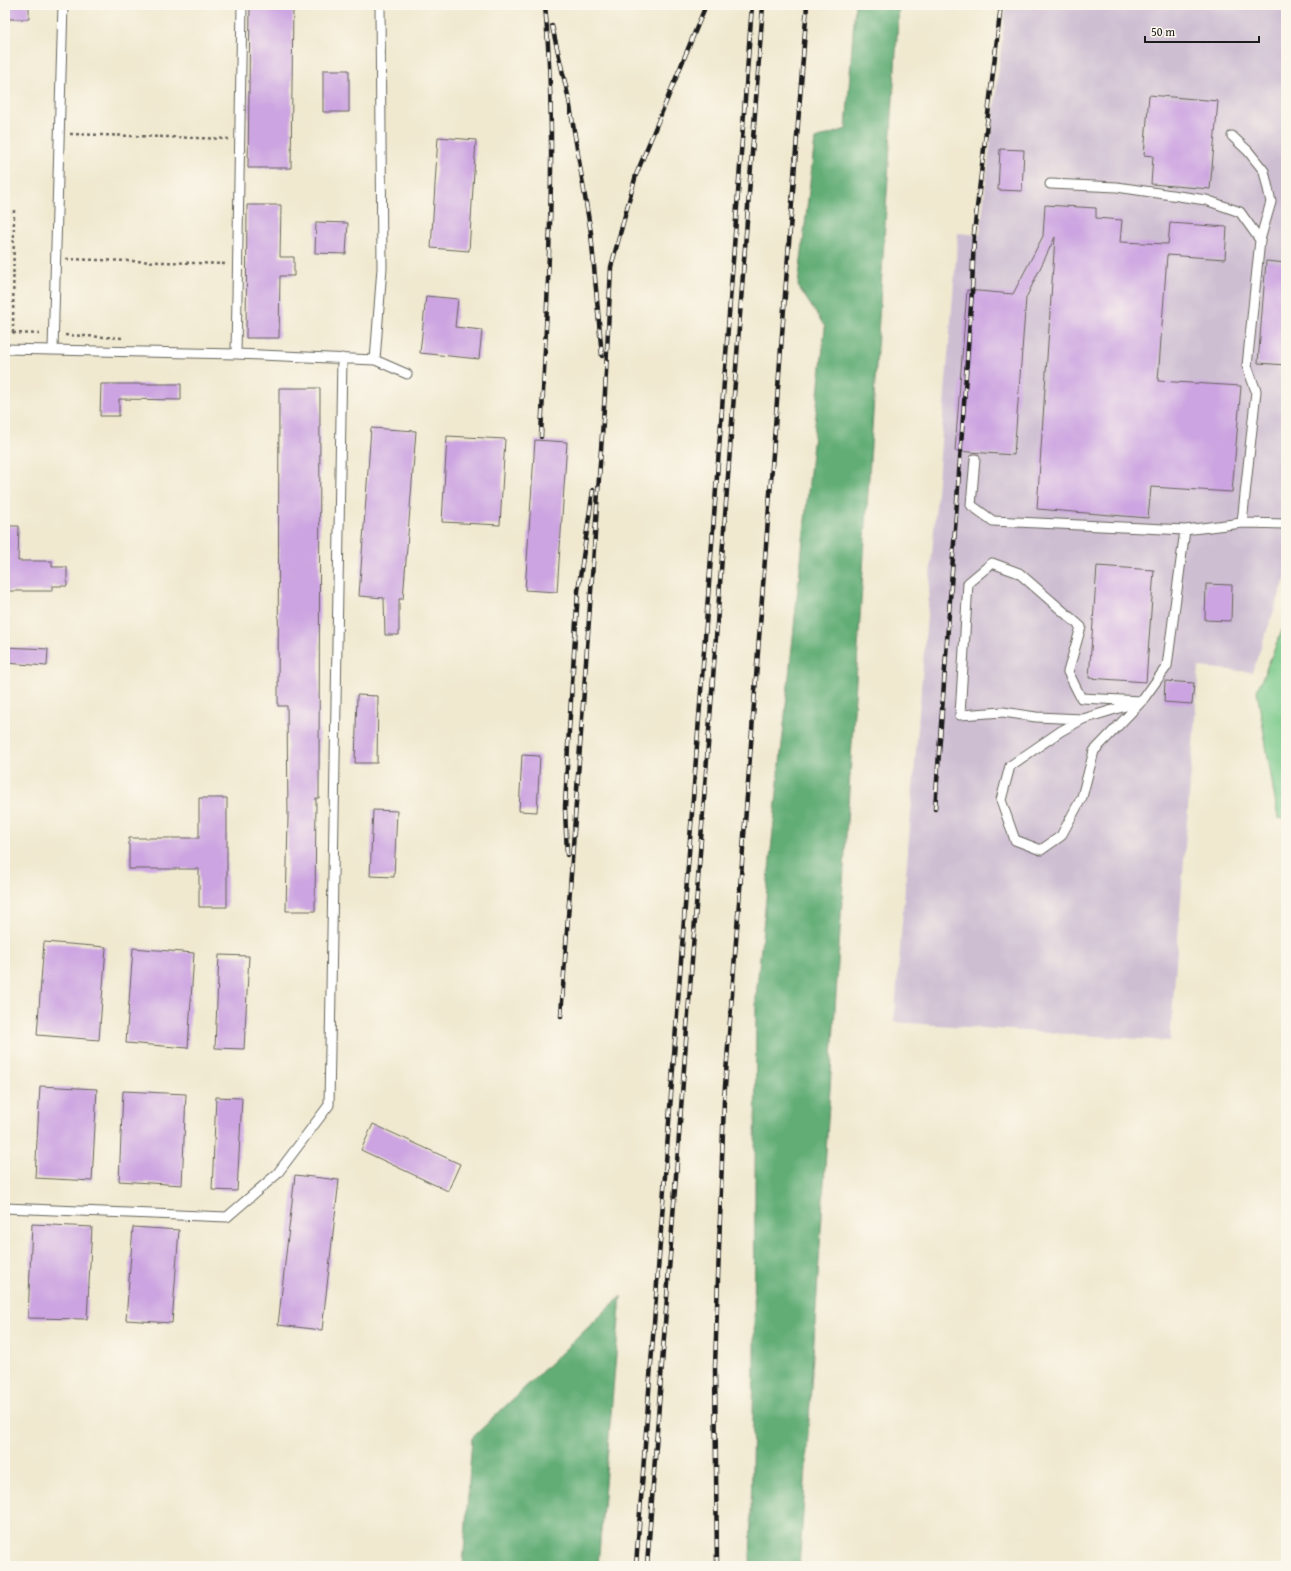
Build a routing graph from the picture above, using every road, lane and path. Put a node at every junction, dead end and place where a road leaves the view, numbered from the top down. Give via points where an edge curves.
1 (63, 5) edge
2 (242, 5) edge
3 (380, 5) edge
4 (59, 133) junction
5 (1232, 136) dead end
6 (240, 139) junction
7 (1050, 184) dead end
8 (14, 208) dead end
9 (1260, 240) junction
10 (55, 259) junction
11 (238, 264) junction
12 (9, 349) edge
13 (53, 349) junction
14 (236, 354) junction
15 (342, 358) junction
16 (375, 360) junction
17 (407, 374) dead end
18 (975, 459) dead end
19 (1242, 523) junction
20 (1286, 524) edge
21 (1185, 530) junction
22 (1142, 701) junction
23 (1083, 719) junction
24 (5, 1208) edge

1 - 4 lane
2 - 6 lane
3 - 16 lane via 382,268
4 - 6 path
4 - 10 lane
5 - 9 lane via 1264,171 1271,202
6 - 11 lane
7 - 9 lane via 1117,187 1206,200 1240,212
8 - 12 path
9 - 19 lane via 1247,366 1256,391
10 - 11 path
10 - 13 lane
11 - 14 lane
12 - 13 lane
13 - 14 lane
14 - 15 lane
15 - 16 lane
15 - 24 lane via 329,1105 277,1174 227,1217
16 - 17 lane
18 - 21 lane via 971,505 993,521
19 - 20 lane
19 - 21 lane
21 - 22 lane via 1167,666
22 - 23 lane
22 - 23 lane via 1094,751 1082,797 1061,836 1041,850 1014,840 1001,800 1010,766
22 - 23 lane via 1081,698 1068,672 1080,627 1019,573 992,563 968,583 960,715 1003,712 1036,717

